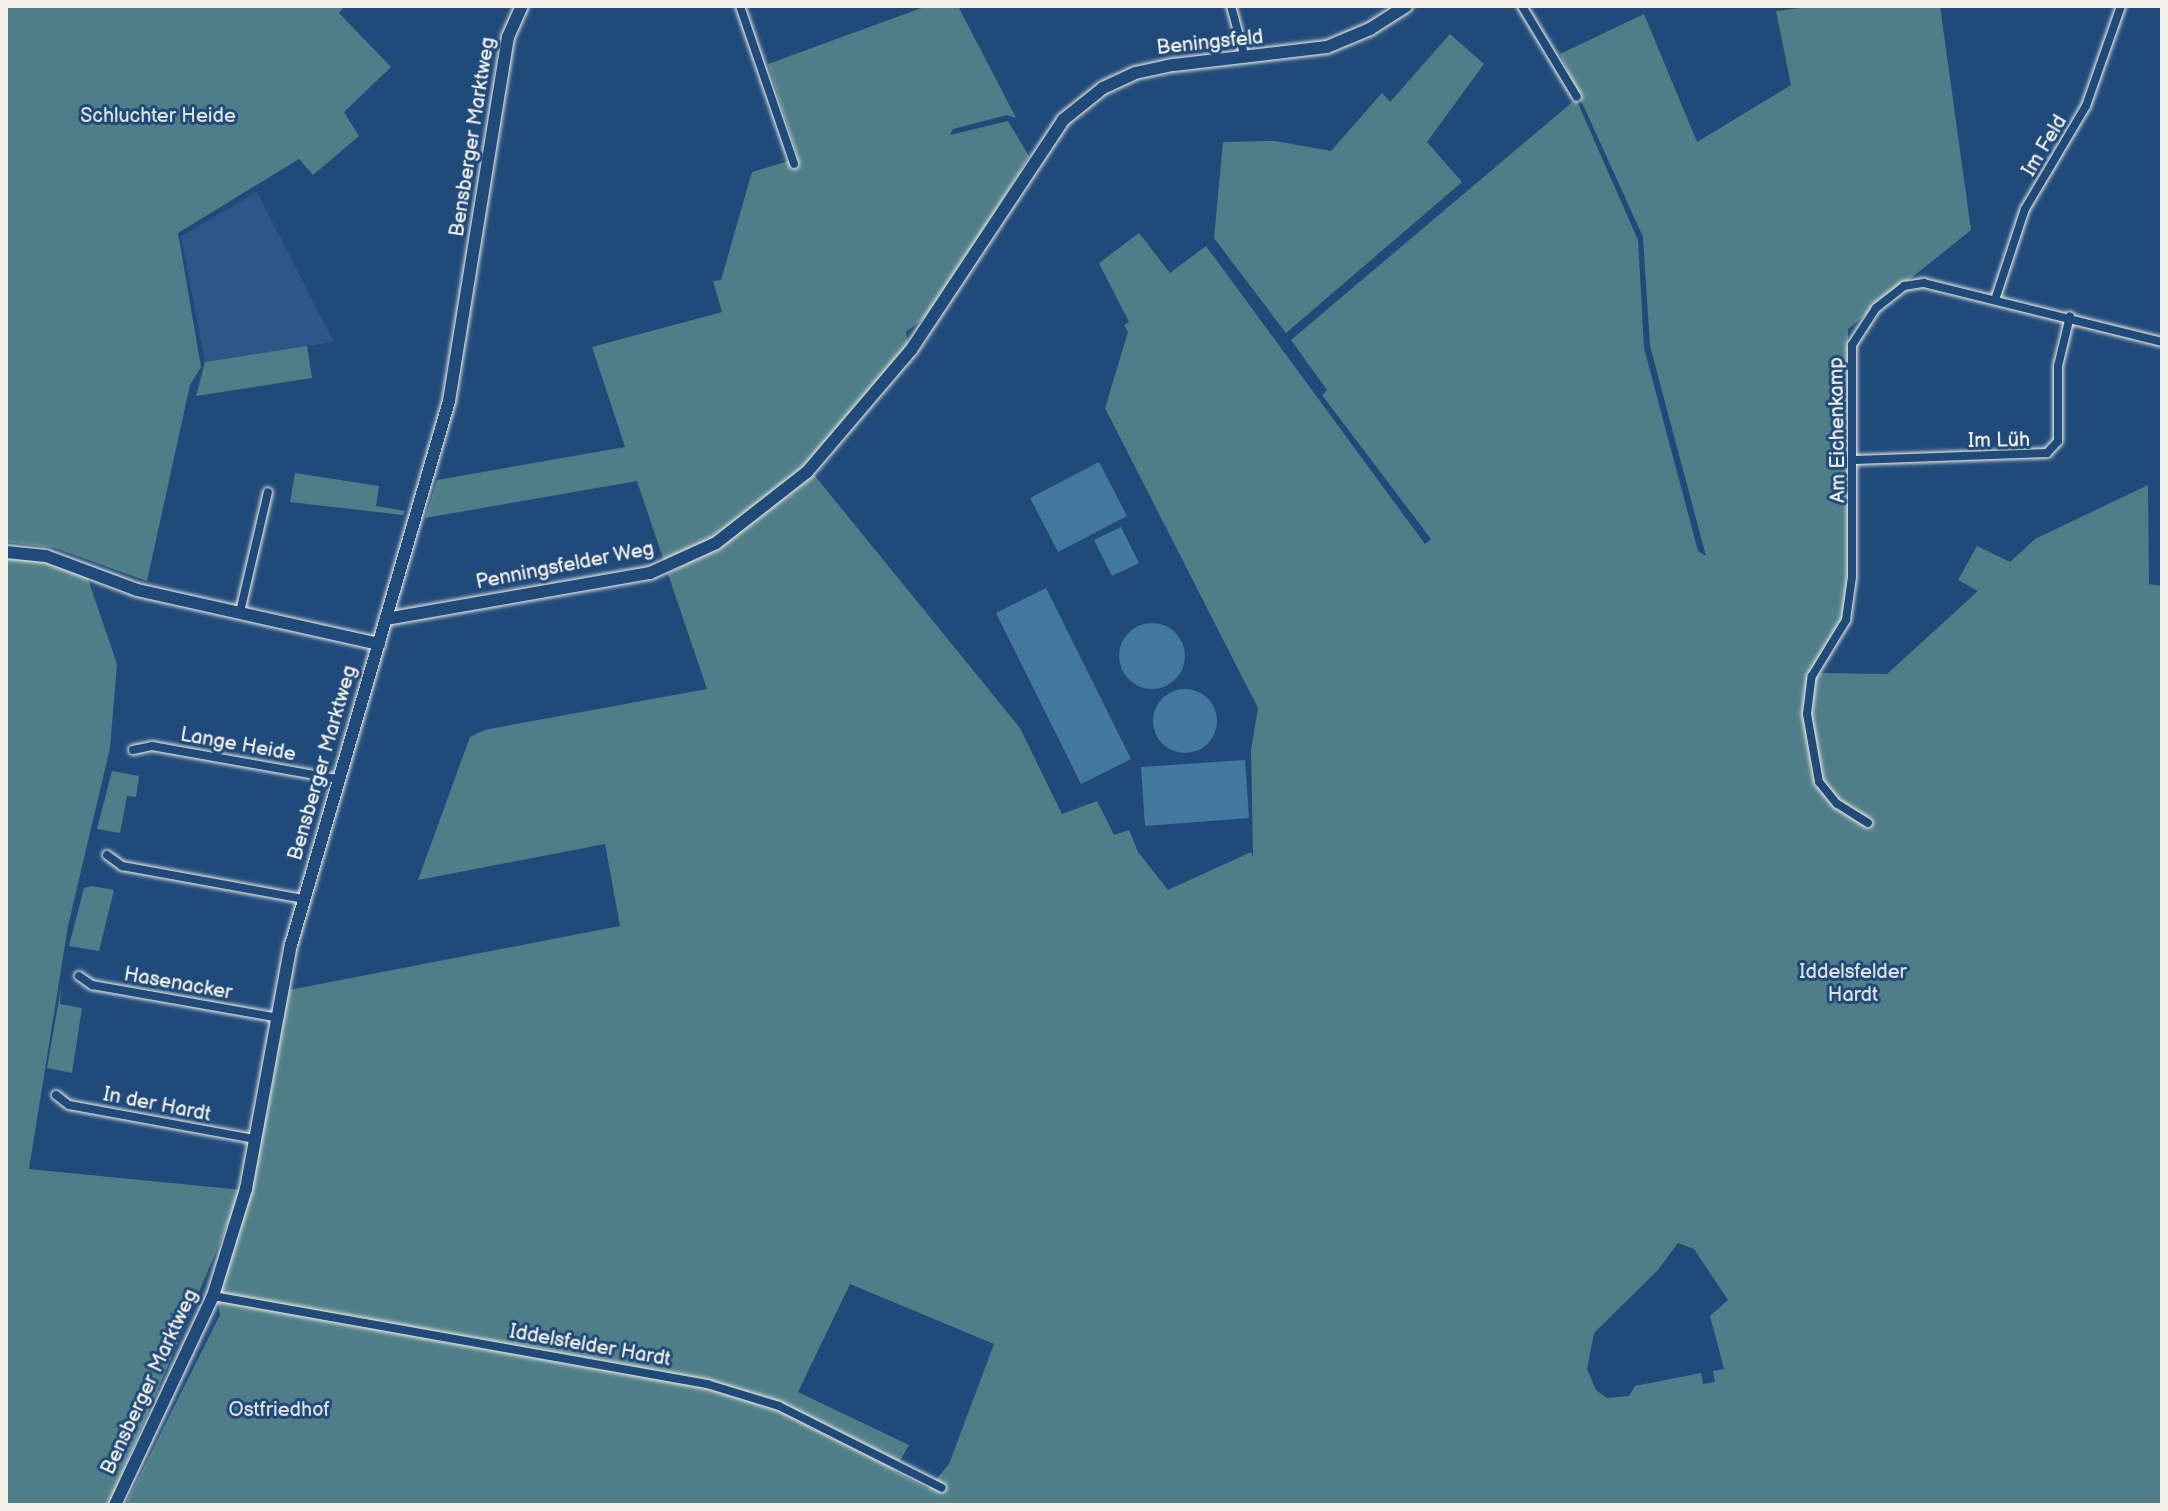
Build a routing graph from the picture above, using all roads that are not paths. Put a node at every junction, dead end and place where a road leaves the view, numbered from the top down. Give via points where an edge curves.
1 (740, 6) edge
2 (1231, 6) edge
3 (1406, 6) edge
4 (1522, 6) edge
5 (2119, 7) edge
6 (519, 11) edge
7 (1245, 58) junction
8 (1577, 97) dead end
9 (794, 164) dead end
10 (1995, 300) junction
11 (937, 316) joint
12 (2070, 316) junction
13 (2162, 342) edge
14 (1855, 460) junction
15 (268, 492) dead end
16 (6, 552) edge
17 (240, 612) junction
18 (386, 619) junction
19 (379, 644) junction
20 (133, 750) dead end
21 (338, 779) junction
22 (1868, 823) dead end
23 (107, 855) dead end
24 (304, 899) junction
25 (79, 976) dead end
26 (274, 1017) junction
27 (56, 1095) dead end
28 (255, 1139) junction
29 (213, 1296) junction
30 (942, 1488) dead end
31 (115, 1505) edge

1 - 9 street
2 - 7 street
3 - 7 street, Beningsfeld via 1327,47
4 - 8 street
5 - 10 street, Im Feld via 2086,106 2025,209
6 - 18 street, Bensberger Marktweg via 502,71 458,358
7 - 11 street, Beningsfeld via 1135,73 1103,88 1063,120
10 - 12 street, Am Eichenkamp
10 - 14 street, Am Eichenkamp via 1924,283 1904,286 1876,308 1852,345
11 - 18 street, Penningsfelder Weg via 807,472 716,543 650,573
12 - 13 street, Am Eichenkamp
12 - 14 street, Im Lüh via 2058,366 2058,441 2047,453
14 - 22 street, Am Eichenkamp via 1855,536 1846,620 1812,676 1807,714 1819,782 1837,804
15 - 17 street
16 - 17 street via 46,556 137,590
17 - 19 street
18 - 19 street, Bensberger Marktweg
19 - 21 street, Bensberger Marktweg
20 - 21 street, Lange Heide via 152,746
21 - 24 street, Bensberger Marktweg
23 - 24 street via 122,866
24 - 26 street, Bensberger Marktweg
25 - 26 street, Hasenacker via 92,985
26 - 28 street, Bensberger Marktweg
27 - 28 street, In der Hardt via 69,1105
28 - 29 street, Bensberger Marktweg via 246,1189
29 - 30 street, Iddelsfelder Hardt via 707,1384 779,1406
29 - 31 street, Bensberger Marktweg

